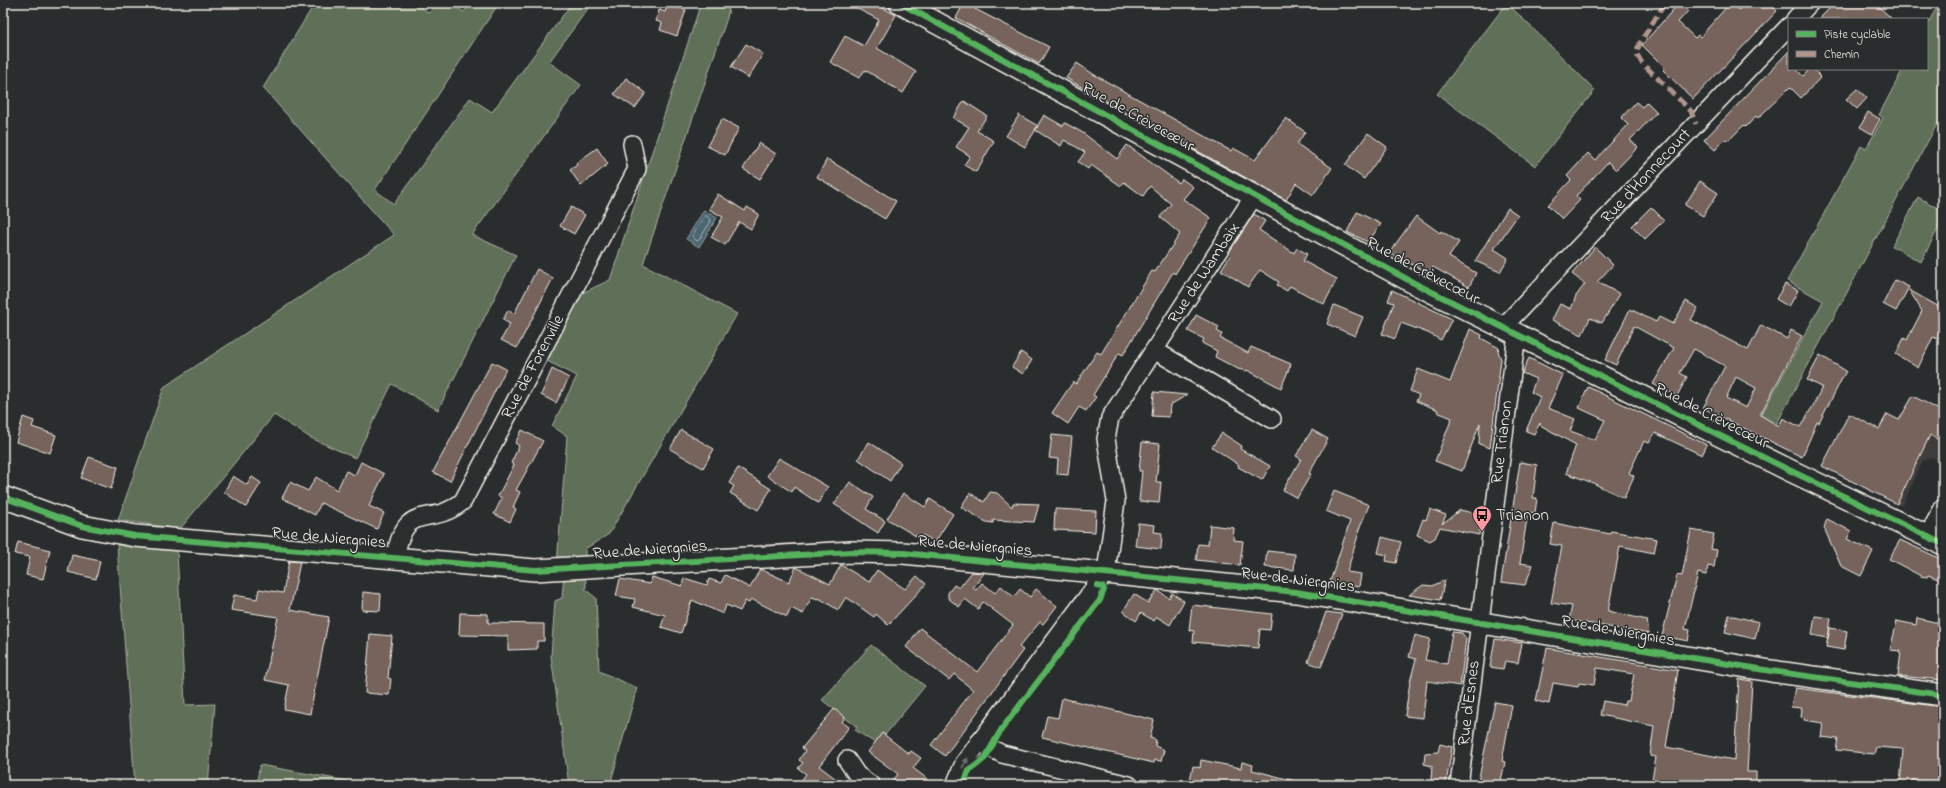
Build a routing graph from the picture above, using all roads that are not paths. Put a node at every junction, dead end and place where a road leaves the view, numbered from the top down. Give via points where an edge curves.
1 (900, 3) edge
2 (1810, 3) edge
3 (1796, 18) edge
4 (1788, 27) edge
5 (632, 144) dead end
6 (1254, 196) junction
7 (1510, 331) junction
8 (1154, 350) junction
9 (1272, 419) dead end
10 (3, 497) edge
11 (1943, 508) edge
12 (1935, 541) edge
13 (395, 558) junction
14 (1106, 572) junction
15 (1479, 621) junction
16 (1943, 695) edge
17 (979, 742) junction
18 (847, 760) dead end
19 (871, 785) edge
20 (955, 785) edge
21 (1129, 785) edge
22 (1459, 785) edge

1 - 6 street, Rue de Crèvecœur
2 - 3 street
4 - 7 street, Rue d'Honnecourt
5 - 13 street, Rue de Forenville via 637,169 463,501 446,511 417,518 407,524 400,533
6 - 7 street, Rue de Crèvecœur via 1414,283
6 - 8 street, Rue de Wambaix
7 - 12 street, Rue de Crèvecœur
7 - 15 street, Rue Trianon
8 - 9 street
8 - 14 street, Rue de Wambaix via 1110,418 1106,439 1116,501
10 - 13 street, Rue de Niergnies via 82,526 135,536
11 - 12 street
13 - 14 street, Rue de Niergnies via 546,570 875,551
14 - 15 street, Rue de Niergnies via 1296,592
14 - 17 street
15 - 16 street, Rue de Niergnies via 1771,671
15 - 22 street, Rue d'Esnes
20 -> 17 street via 964,763
17 - 21 street via 1002,754
18 - 19 street via 857,774

